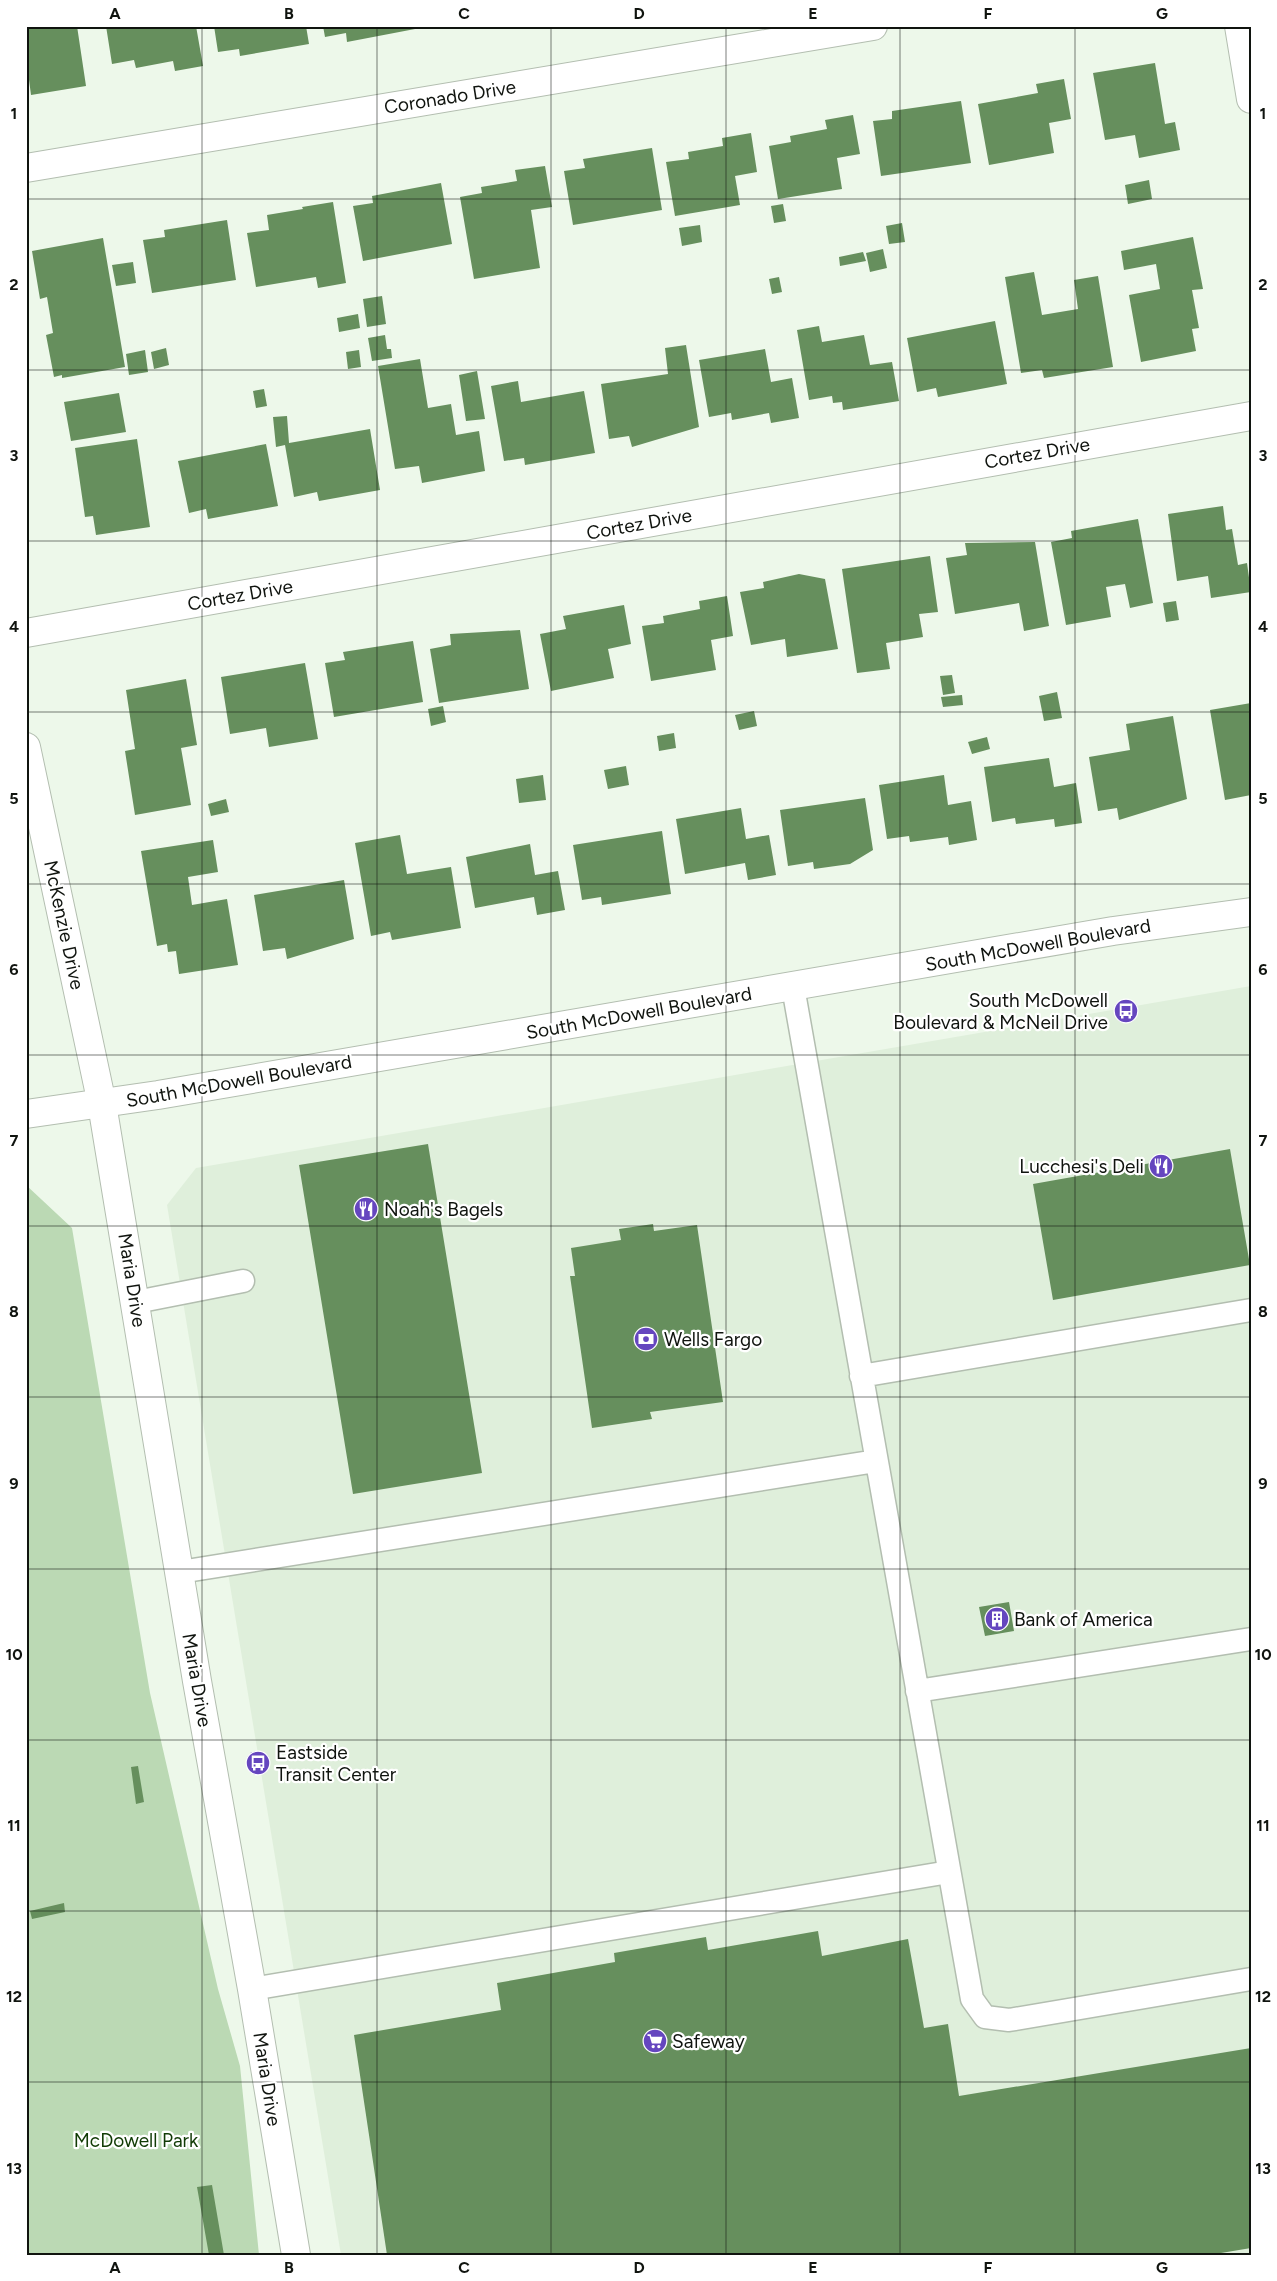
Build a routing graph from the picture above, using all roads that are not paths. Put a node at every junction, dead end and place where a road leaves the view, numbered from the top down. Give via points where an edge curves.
1 (873, 26) edge
2 (1239, 26) edge
3 (1251, 99) edge
4 (26, 168) edge
5 (1251, 416) edge
6 (26, 633) edge
7 (26, 746) edge
8 (1251, 912) edge
9 (793, 987) junction
10 (102, 1104) junction
11 (26, 1114) edge
12 (243, 1281) dead end
13 (136, 1302) junction
14 (1251, 1310) edge
15 (862, 1376) junction
16 (876, 1461) junction
17 (180, 1572) junction
18 (1251, 1639) edge
19 (917, 1691) junction
20 (949, 1872) junction
21 (1251, 1980) edge
22 (252, 1989) junction
23 (296, 2255) edge

1 - 4 street, Coronado Drive
2 - 3 street
5 - 6 street, Cortez Drive
7 - 10 street, McKenzie Drive
8 - 9 street, South McDowell Boulevard via 1112,931
9 - 10 street, South McDowell Boulevard
9 - 15 lane
10 - 11 street, South McDowell Boulevard
10 - 13 street, Maria Drive
12 - 13 lane
13 - 17 street, Maria Drive
14 - 15 lane
15 - 16 lane
16 - 17 lane
16 - 19 lane
17 - 22 street, Maria Drive
18 - 19 lane
19 - 20 lane
20 - 21 lane via 972,1998 985,2017 1009,2020
20 - 22 lane
22 - 23 street, Maria Drive

